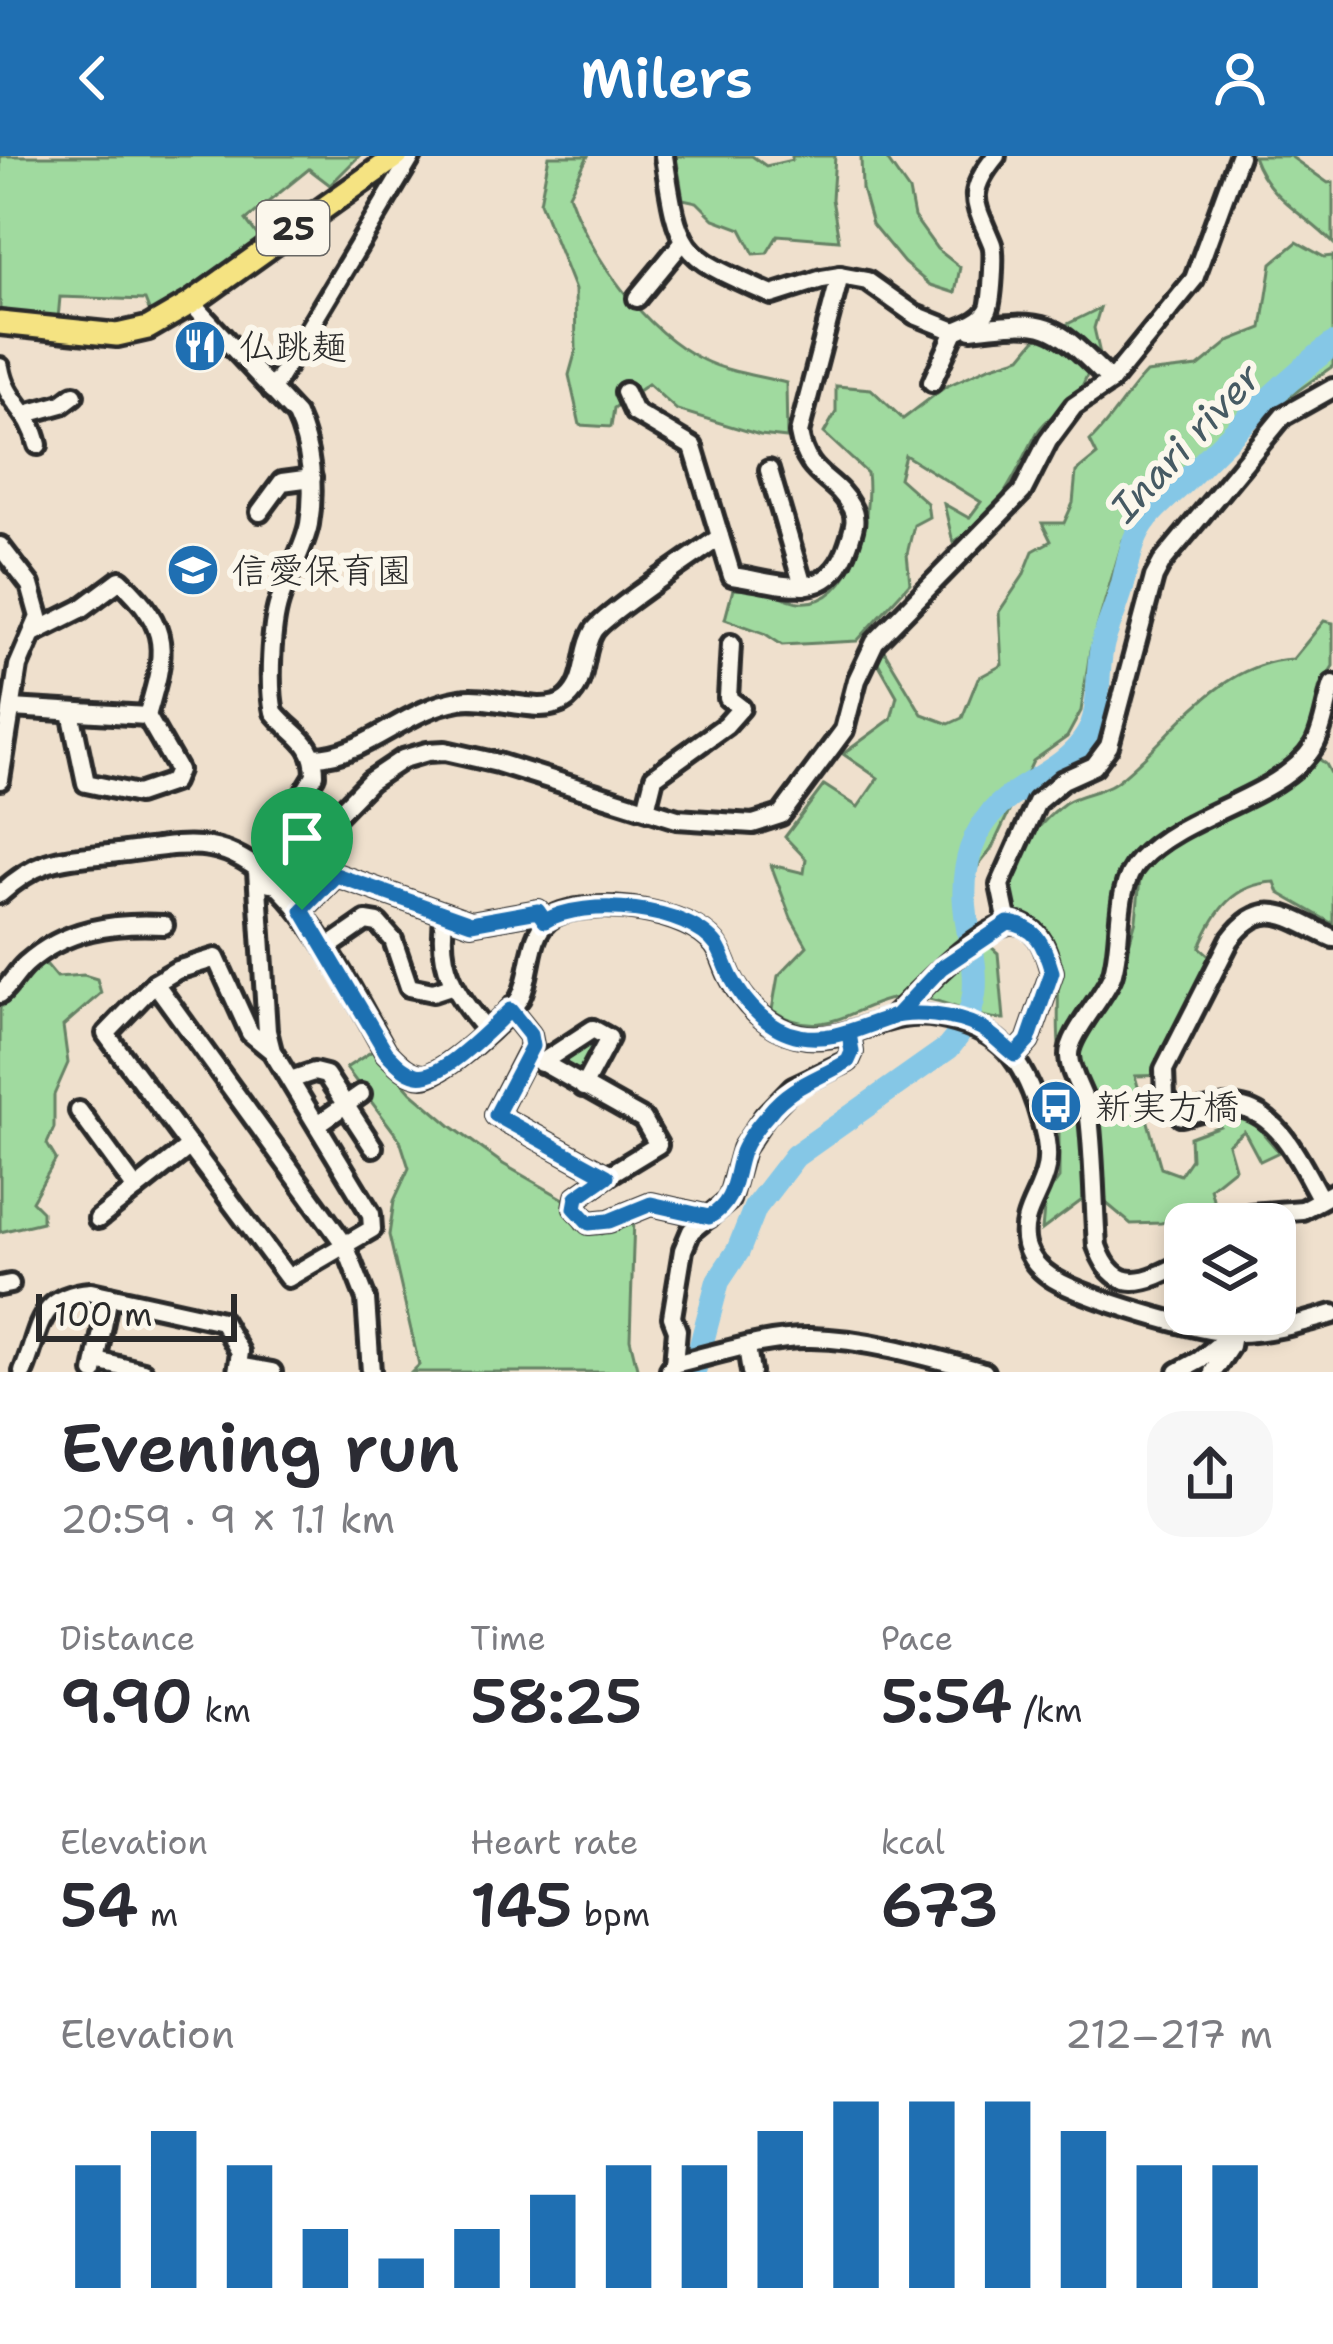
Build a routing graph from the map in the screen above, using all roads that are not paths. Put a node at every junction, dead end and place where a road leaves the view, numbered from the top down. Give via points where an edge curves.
1 (397, 156) edge
2 (412, 156) edge
3 (664, 156) edge
4 (996, 156) edge
5 (1239, 156) edge
6 (682, 243) junction
7 (840, 277) junction
8 (637, 298) dead end
9 (191, 303) junction
10 (0, 322) edge
11 (955, 331) junction
12 (0, 367) edge
13 (1111, 381) junction
14 (932, 382) dead end
15 (1333, 388) edge
16 (272, 390) junction
17 (625, 392) dead end
18 (74, 395) dead end
19 (26, 414) junction
20 (38, 445) dead end
21 (769, 470) dead end
22 (312, 478) junction
23 (260, 512) dead end
24 (720, 537) junction
25 (2, 551) edge
26 (803, 586) junction
27 (33, 633) junction
28 (731, 644) dead end
29 (1333, 684) edge
30 (12, 708) junction
31 (71, 712) junction
32 (147, 716) junction
33 (315, 758) junction
34 (1, 765) edge
35 (0, 780) edge
36 (646, 809) junction
37 (264, 877) junction
38 (0, 894) edge
39 (302, 910) junction
40 (445, 914) junction
41 (545, 921) junction
42 (1008, 923) junction
43 (164, 925) dead end
44 (1333, 938) edge
45 (327, 948) junction
46 (155, 983) junction
47 (451, 986) junction
48 (0, 994) edge
49 (510, 1010) junction
50 (896, 1016) junction
51 (487, 1031) junction
52 (849, 1033) junction
53 (272, 1051) junction
54 (1015, 1055) junction
55 (535, 1059) junction
56 (290, 1080) junction
57 (583, 1087) junction
58 (353, 1100) junction
59 (79, 1112) dead end
60 (318, 1124) junction
61 (190, 1146) junction
62 (373, 1147) dead end
63 (607, 1176) junction
64 (136, 1189) junction
65 (1327, 1196) edge
66 (1296, 1210) edge
67 (709, 1217) junction
68 (98, 1219) dead end
69 (345, 1245) junction
70 (1164, 1273) edge
71 (109, 1297) junction
72 (1333, 1314) edge
73 (1164, 1315) edge
74 (1296, 1323) edge
75 (1231, 1335) edge
76 (1232, 1335) edge
77 (747, 1347) junction
78 (95, 1366) edge
79 (674, 1366) edge
80 (238, 1369) edge
81 (23, 1372) edge
82 (143, 1372) edge
83 (272, 1372) edge
84 (371, 1372) edge
85 (751, 1372) edge
86 (984, 1372) edge
87 (1178, 1372) edge
88 (1213, 1372) edge

1 - 9 main road, 25
2 - 16 street
3 - 6 street
4 - 11 street via 974,200 994,248 990,307
5 - 13 street via 1194,280
6 - 7 street via 704,265 772,296
6 - 8 street
7 - 11 street via 867,281
7 - 26 street via 799,433 802,453 854,511 855,524 831,577
9 - 10 main road, 25 via 133,334
9 - 16 street
11 - 13 street via 1025,323 1061,332
11 - 14 street
12 - 19 street via 4,391
13 - 36 street via 1074,406 1022,492 874,642 844,730 781,815 721,823
15 - 42 street via 1283,416 1162,562 1109,746 1094,766 1037,802 1000,885
16 - 22 street via 296,415
17 - 24 street via 634,412 693,447
18 - 19 street
19 - 20 street
21 - 26 street
22 - 23 street via 282,482
22 - 33 street via 309,526 277,606 271,688 274,712
24 - 26 street via 732,576
24 - 33 street via 594,629 576,688 556,706 459,700
25 - 27 street via 36,598
27 - 30 street
27 - 32 street via 120,580 157,622 161,658
28 - 36 street via 728,698 741,708 654,777
29 - 70 street via 1315,745 1300,760 1261,792 1196,820 1138,861 1125,886 1110,980 1071,1042 1069,1059 1089,1115 1104,1267 1126,1282
30 - 31 street
30 - 34 street
31 - 32 street
31 - 32 street via 86,783 138,794 173,782 178,770
33 - 37 street via 310,789
34 - 35 street
36 - 37 street via 460,753 428,752 370,781
37 - 38 street via 222,850 192,846 58,858
37 - 39 street
37 - 53 street via 261,954
39 - 40 street via 336,875
39 - 45 street
40 - 41 street via 483,923 538,911
40 - 47 street
41 - 49 street
41 - 52 street via 598,907 656,913 705,934 741,996 771,1025 800,1036
42 - 50 street via 941,968
42 - 54 street via 1038,935 1052,972 1028,1041
43 - 48 street via 84,929 26,964
44 - 65 street via 1272,910 1244,922 1164,1070 1166,1098 1181,1116 1236,1106 1252,1111 1276,1128
45 - 47 street via 366,921 378,923 393,940 409,987
45 - 51 street via 386,1052 418,1076 431,1075
46 - 53 street via 216,958 250,1034
46 - 61 street via 106,1034
46 - 69 street
47 - 51 street
49 - 51 street
49 - 55 street via 530,1035
50 - 52 street
50 - 54 street via 978,1026
52 - 67 street via 848,1061 793,1087 765,1116 743,1149 729,1200
53 - 56 street
54 - 73 street via 1046,1136 1047,1164 1024,1230 1028,1250 1040,1268 1083,1293
55 - 57 street
55 - 57 street via 593,1029 609,1038
55 - 63 street via 496,1115
56 - 58 street via 326,1075
56 - 60 street
57 - 63 street via 643,1119 658,1145
58 - 60 street
58 - 62 street
59 - 64 street
60 - 69 street via 371,1214 372,1229
61 - 64 street
61 - 69 street via 288,1278
63 - 67 street via 577,1197 575,1208 589,1223 651,1204
64 - 68 street
65 - 66 street
67 - 79 street via 683,1250
69 - 84 street via 366,1299
71 - 78 street
71 - 80 street via 222,1321 241,1352
71 - 81 street via 74,1293 50,1305
72 - 74 street
75 - 87 street
76 - 88 street
77 - 79 street
77 - 85 street
77 - 86 street via 811,1338
78 - 82 street
80 - 83 street

